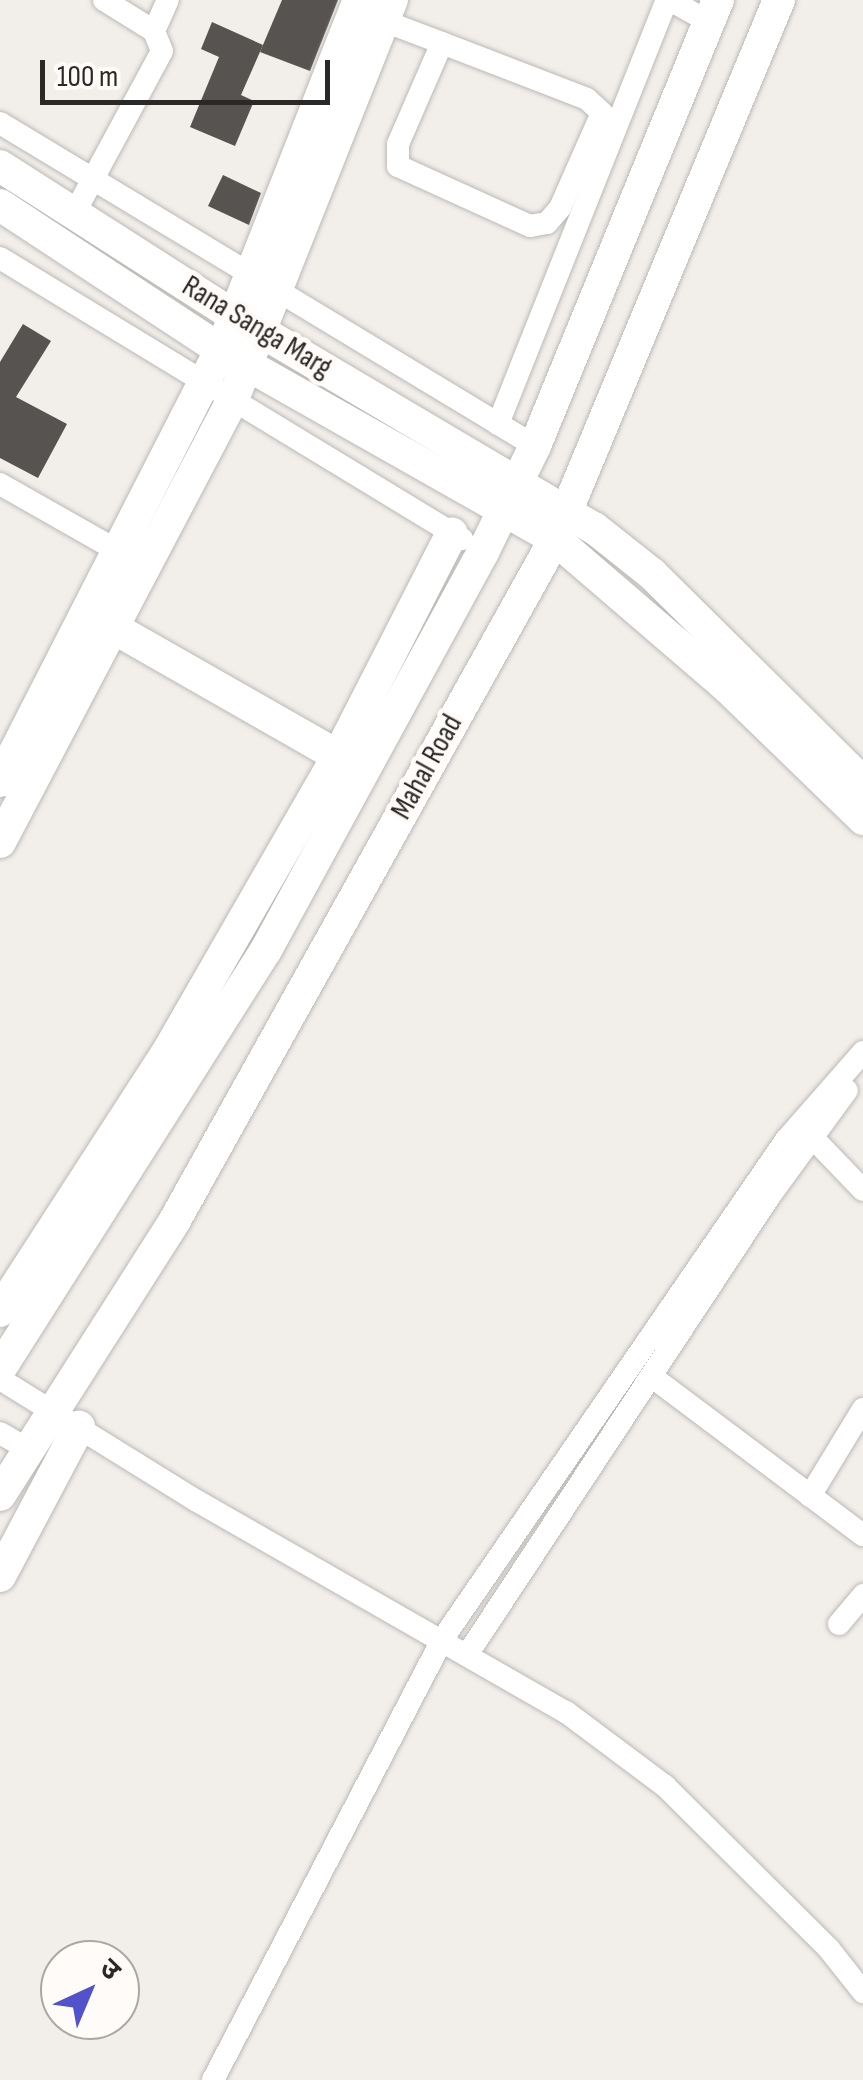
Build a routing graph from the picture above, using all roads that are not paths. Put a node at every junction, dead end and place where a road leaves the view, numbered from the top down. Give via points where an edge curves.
1 (104, 0) edge
2 (168, 0) edge
3 (669, 0) edge
4 (779, 0) edge
5 (379, 7) edge
6 (713, 11) edge
7 (154, 31) junction
8 (442, 43) junction
9 (611, 118) junction
10 (0, 124) edge
11 (0, 166) edge
12 (92, 181) junction
13 (0, 205) edge
14 (74, 214) junction
15 (0, 258) edge
16 (265, 283) junction
17 (248, 323) junction
18 (234, 357) junction
19 (219, 393) junction
20 (498, 424) junction
21 (535, 446) junction
22 (0, 484) edge
23 (512, 496) junction
24 (562, 525) junction
25 (452, 533) junction
26 (118, 551) junction
27 (483, 552) junction
28 (112, 627) junction
29 (338, 756) junction
30 (0, 782) edge
31 (863, 783) edge
32 (863, 819) edge
33 (0, 842) edge
34 (258, 896) junction
35 (286, 912) junction
36 (863, 1052) edge
37 (863, 1072) edge
38 (813, 1138) junction
39 (863, 1190) edge
40 (0, 1311) edge
41 (0, 1370) edge
42 (650, 1376) junction
43 (0, 1378) edge
44 (51, 1409) junction
45 (863, 1410) edge
46 (79, 1427) junction
47 (13, 1440) edge
48 (0, 1496) edge
49 (810, 1496) junction
50 (863, 1535) edge
51 (0, 1576) edge
52 (863, 1595) edge
53 (839, 1624) dead end
54 (444, 1637) junction
55 (470, 1652) junction
56 (863, 1992) edge
57 (213, 2080) edge

1 - 7 street
2 - 7 street
3 - 6 street
3 - 9 street
4 - 24 main road, Mahal Road
5 - 8 street
5 - 16 main road
6 - 21 main road, Mahal Road
7 - 12 street via 162,52
8 - 9 street via 587,99
8 - 9 street via 398,144 398,166 409,176 530,226 547,223
9 - 20 street
10 - 12 street
11 - 14 main road, Rana Sanga Marg
12 - 14 street
12 - 16 street
13 - 18 main road, Rana Sanga Marg
14 - 17 main road, Rana Sanga Marg
15 - 19 street
16 - 17 main road
16 - 20 street
17 - 18 main road
17 - 23 main road, Rana Sanga Marg
18 - 19 main road
18 - 23 main road, Rana Sanga Marg
19 - 25 street
19 - 26 main road
19 - 28 main road
20 - 21 street
21 - 23 main road, Mahal Road
22 - 26 street
23 - 24 main road
23 - 27 main road, Mahal Road
24 - 31 main road via 652,574
24 - 32 main road
24 - 44 main road, Mahal Road via 175,1220
25 - 27 street
25 - 29 main road
26 - 30 main road
27 - 35 main road, Mahal Road
28 - 29 main road
28 - 33 main road
29 - 34 main road
34 - 35 main road
34 - 40 main road via 167,1053
35 - 41 main road, Mahal Road via 183,1088
36 - 54 street via 786,1140
37 - 38 street
38 - 39 street
38 - 42 street
42 - 49 street
42 - 55 street
43 - 44 street
44 - 46 street
44 - 47 main road, Mahal Road
45 - 49 street
46 - 51 main road
46 - 54 street
47 - 48 main road, Mahal Road
49 - 50 street
52 - 53 street
54 - 55 street
54 - 57 street
55 - 56 street via 665,1786 829,1949

